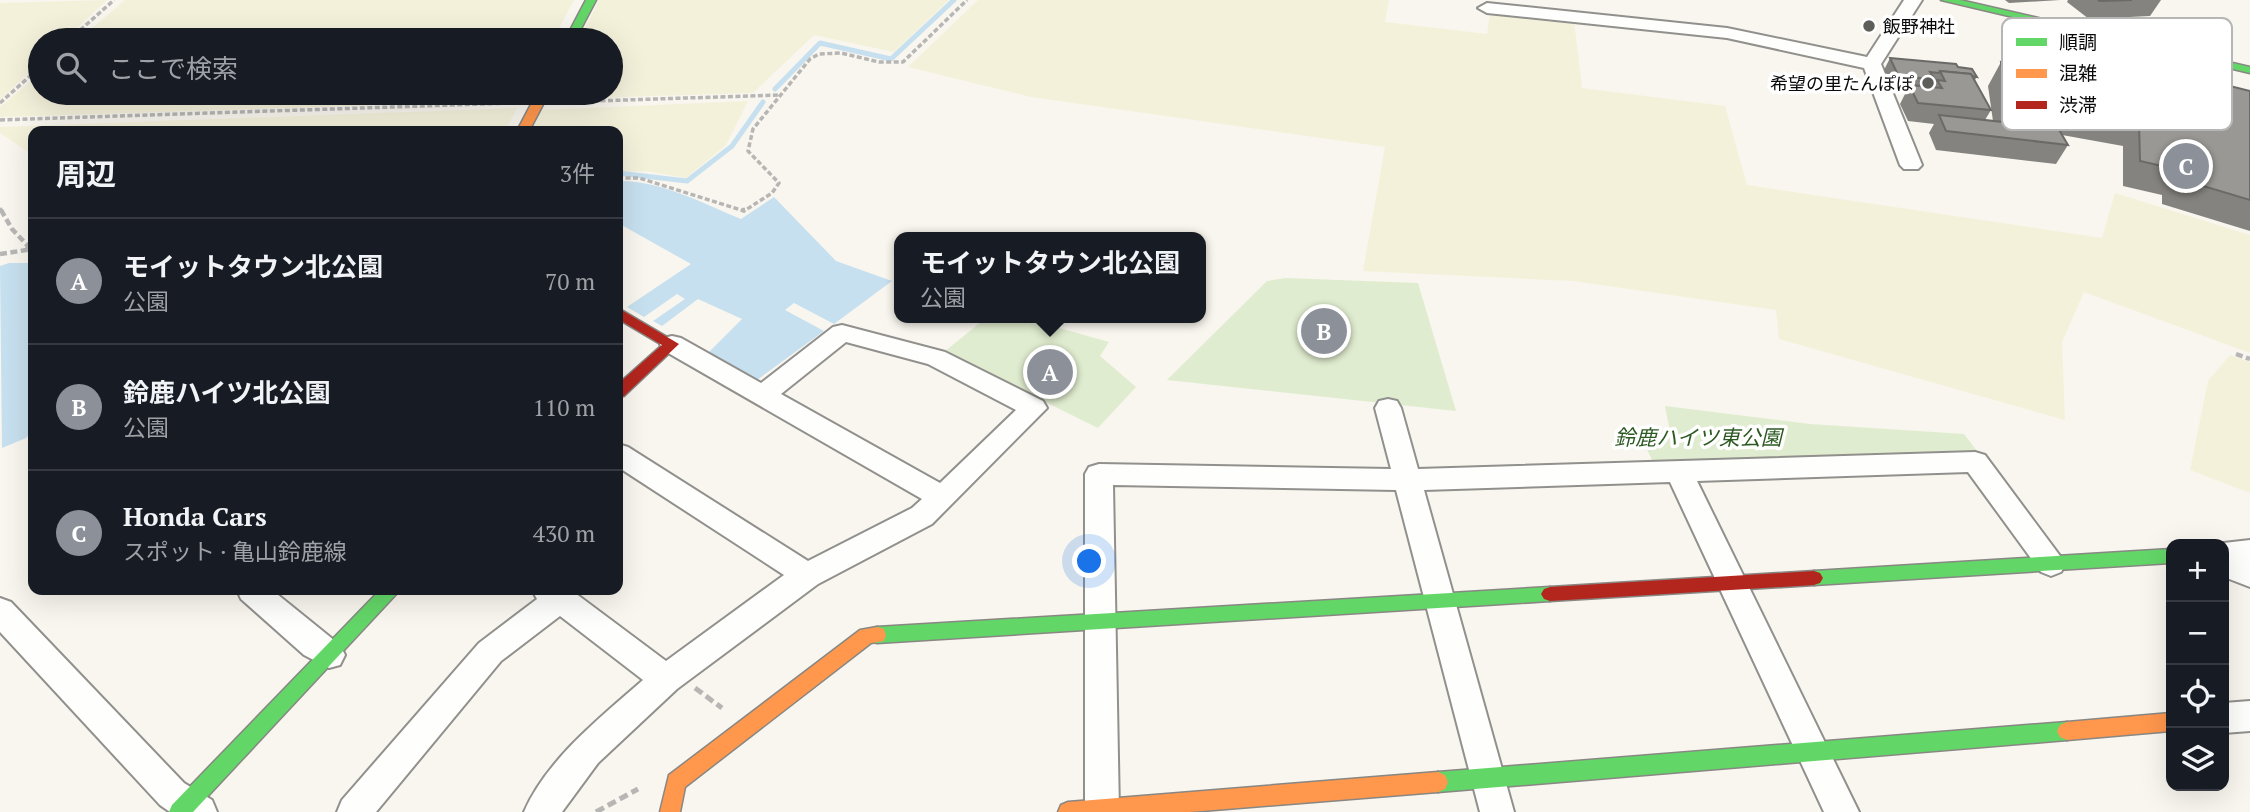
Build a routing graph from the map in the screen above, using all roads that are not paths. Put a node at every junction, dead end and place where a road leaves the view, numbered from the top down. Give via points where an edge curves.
1 (591, 0) edge
2 (1913, 0) edge
3 (1946, 0) edge
4 (1487, 8) dead end
5 (2024, 18) edge
6 (576, 28) edge
7 (1872, 64) junction
8 (2232, 66) edge
9 (2250, 70) edge
10 (536, 105) edge
11 (526, 126) edge
12 (1911, 164) dead end
13 (623, 316) edge
14 (673, 344) junction
15 (623, 388) edge
16 (762, 395) junction
17 (1388, 408) dead end
18 (623, 457) edge
19 (1679, 472) junction
20 (1409, 480) junction
21 (943, 498) junction
22 (2250, 552) edge
23 (2229, 553) edge
24 (2166, 556) edge
25 (2051, 564) junction
26 (2229, 567) edge
27 (807, 575) junction
28 (2250, 575) edge
29 (1734, 584) junction
30 (258, 595) edge
31 (386, 595) edge
32 (552, 595) edge
33 (554, 595) edge
34 (1440, 602) junction
35 (0, 611) edge
36 (1102, 622) junction
37 (329, 655) junction
38 (666, 679) junction
39 (2250, 716) edge
40 (2229, 718) edge
41 (2166, 722) edge
42 (1814, 752) junction
43 (1488, 776) junction
44 (188, 809) edge
45 (1102, 811) edge
46 (354, 812) edge
47 (541, 812) edge
48 (670, 812) edge
49 (1068, 812) edge
50 (1497, 812) edge
51 (1842, 812) edge

1 - 6 street
2 - 7 street
3 - 5 street
4 - 7 street via 1727,33
7 - 12 street
8 - 9 street
10 - 11 street
13 - 14 street
14 - 15 street
14 - 16 street
16 - 21 street
16 - 21 street via 842,333 936,358 1034,408
17 - 20 street
18 - 27 street
19 - 20 street
19 - 25 street via 1975,462
19 - 29 street
20 - 34 street
20 - 36 street via 1099,474
21 - 27 street via 922,516
22 - 23 street
24 - 25 street
25 - 29 street
26 - 28 street
27 - 38 street
29 - 34 street
29 - 42 street
30 - 37 street
31 - 37 street
32 - 46 street via 490,652
33 - 38 street
34 - 36 street
34 - 43 street
35 - 44 street
36 - 45 street
36 - 48 street via 867,636 676,782
37 - 44 street
38 - 47 street via 586,752
39 - 40 street
41 - 42 street
42 - 43 street
42 - 51 street
43 - 45 street
43 - 50 street
45 - 49 street

